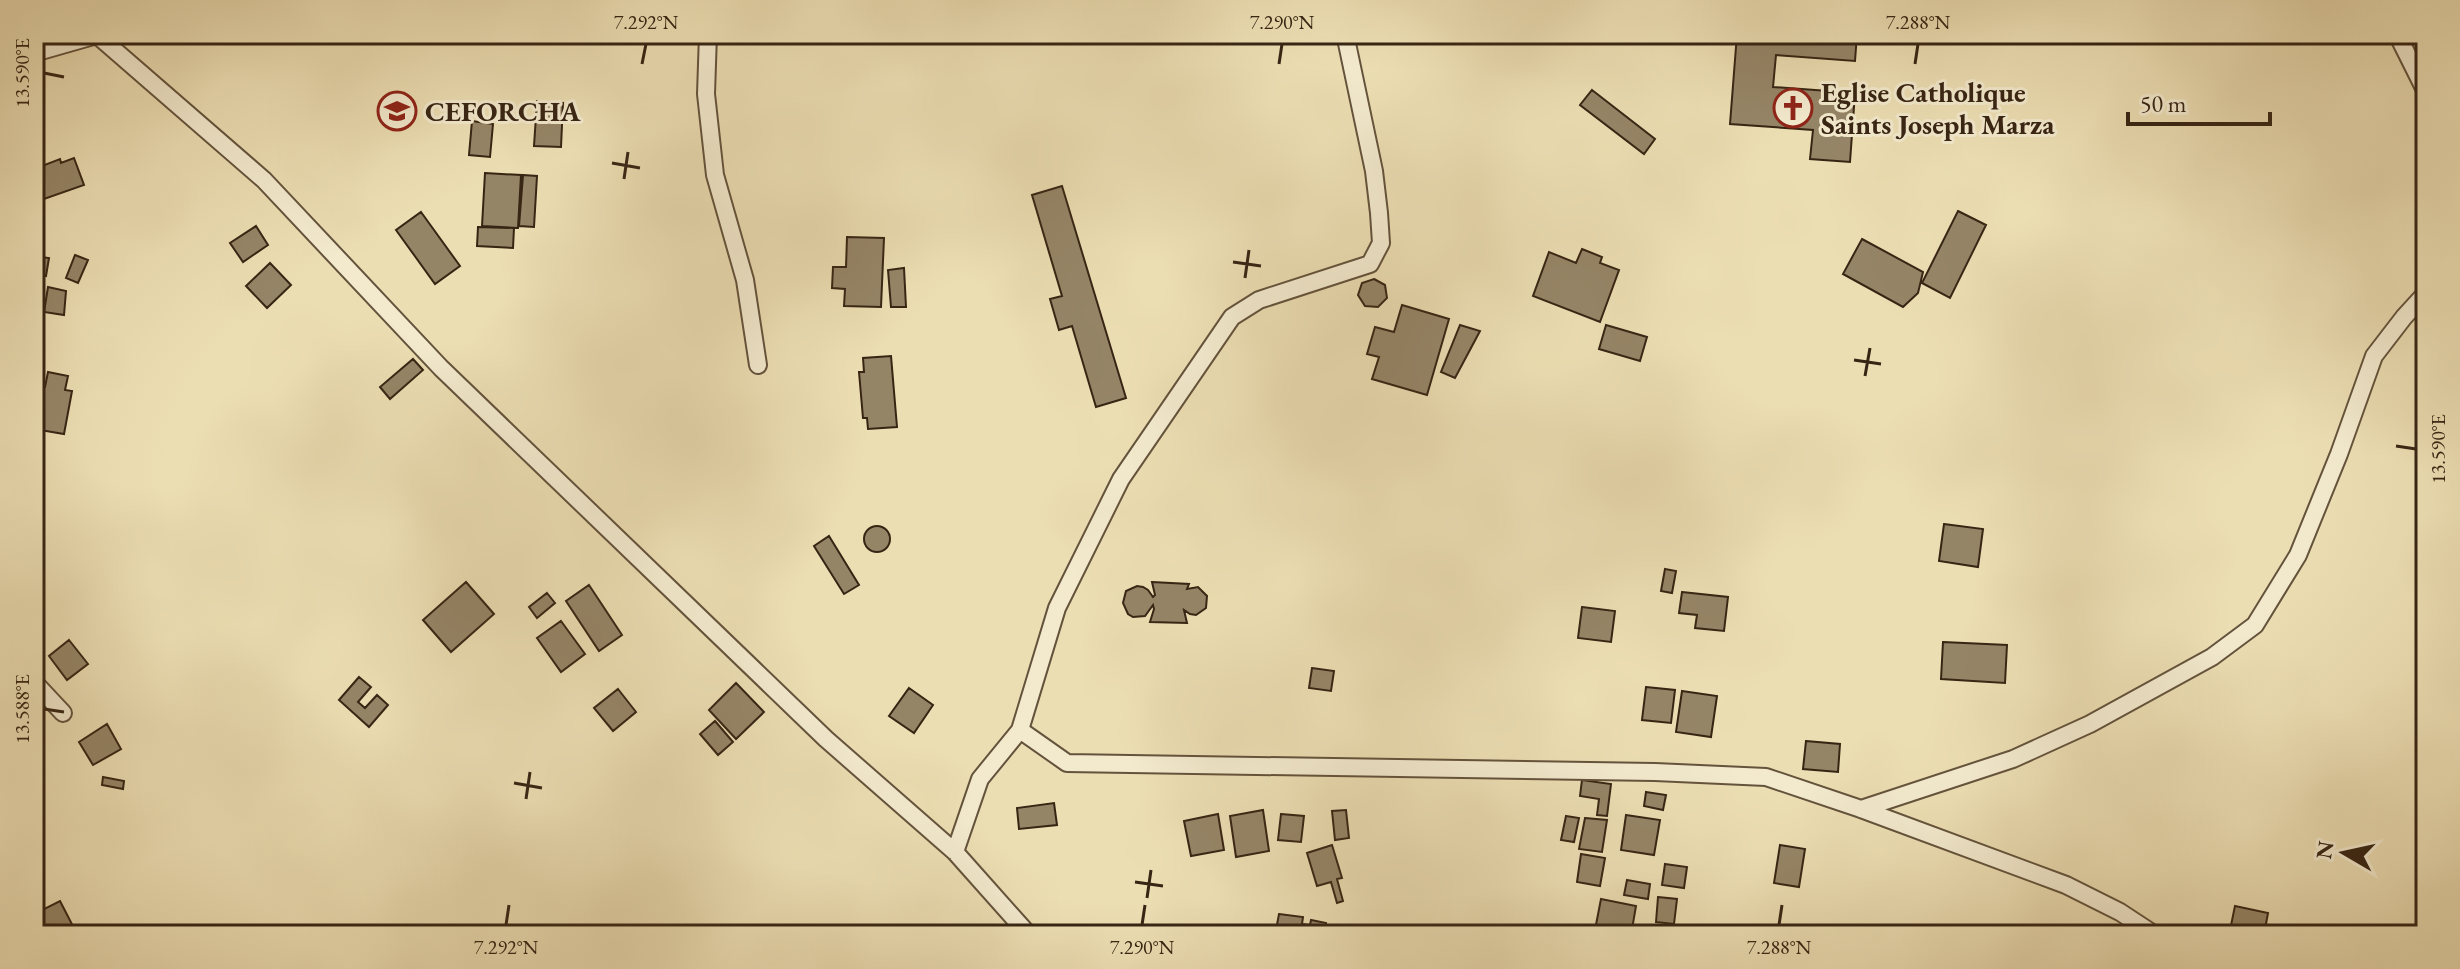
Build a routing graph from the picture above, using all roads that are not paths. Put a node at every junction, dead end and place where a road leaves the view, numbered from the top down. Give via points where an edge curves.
1 (121, 34) edge
2 (708, 34) edge
3 (1345, 34) edge
4 (2397, 34) edge
5 (97, 35) edge
6 (34, 53) edge
7 (2426, 92) edge
8 (2426, 293) edge
9 (758, 365) dead end
10 (34, 682) edge
11 (63, 713) dead end
12 (1020, 730) junction
13 (1861, 809) junction
14 (955, 852) junction
15 (1029, 935) edge
16 (2155, 935) edge

1 - 5 street
2 - 9 street via 706,94 715,175 745,280
3 - 12 street via 1374,171 1381,243 1370,264 1259,300 1232,317 1121,479 1057,608
4 - 7 street
5 - 6 street
5 - 14 street via 264,180 441,368 826,739
8 - 13 street via 2374,356 2298,555 2255,625 2212,657 2090,724 2013,759
10 - 11 street
12 - 13 street via 1067,763 1706,773 1766,777
12 - 14 street via 980,779
13 - 16 street via 2066,885
14 - 15 street

